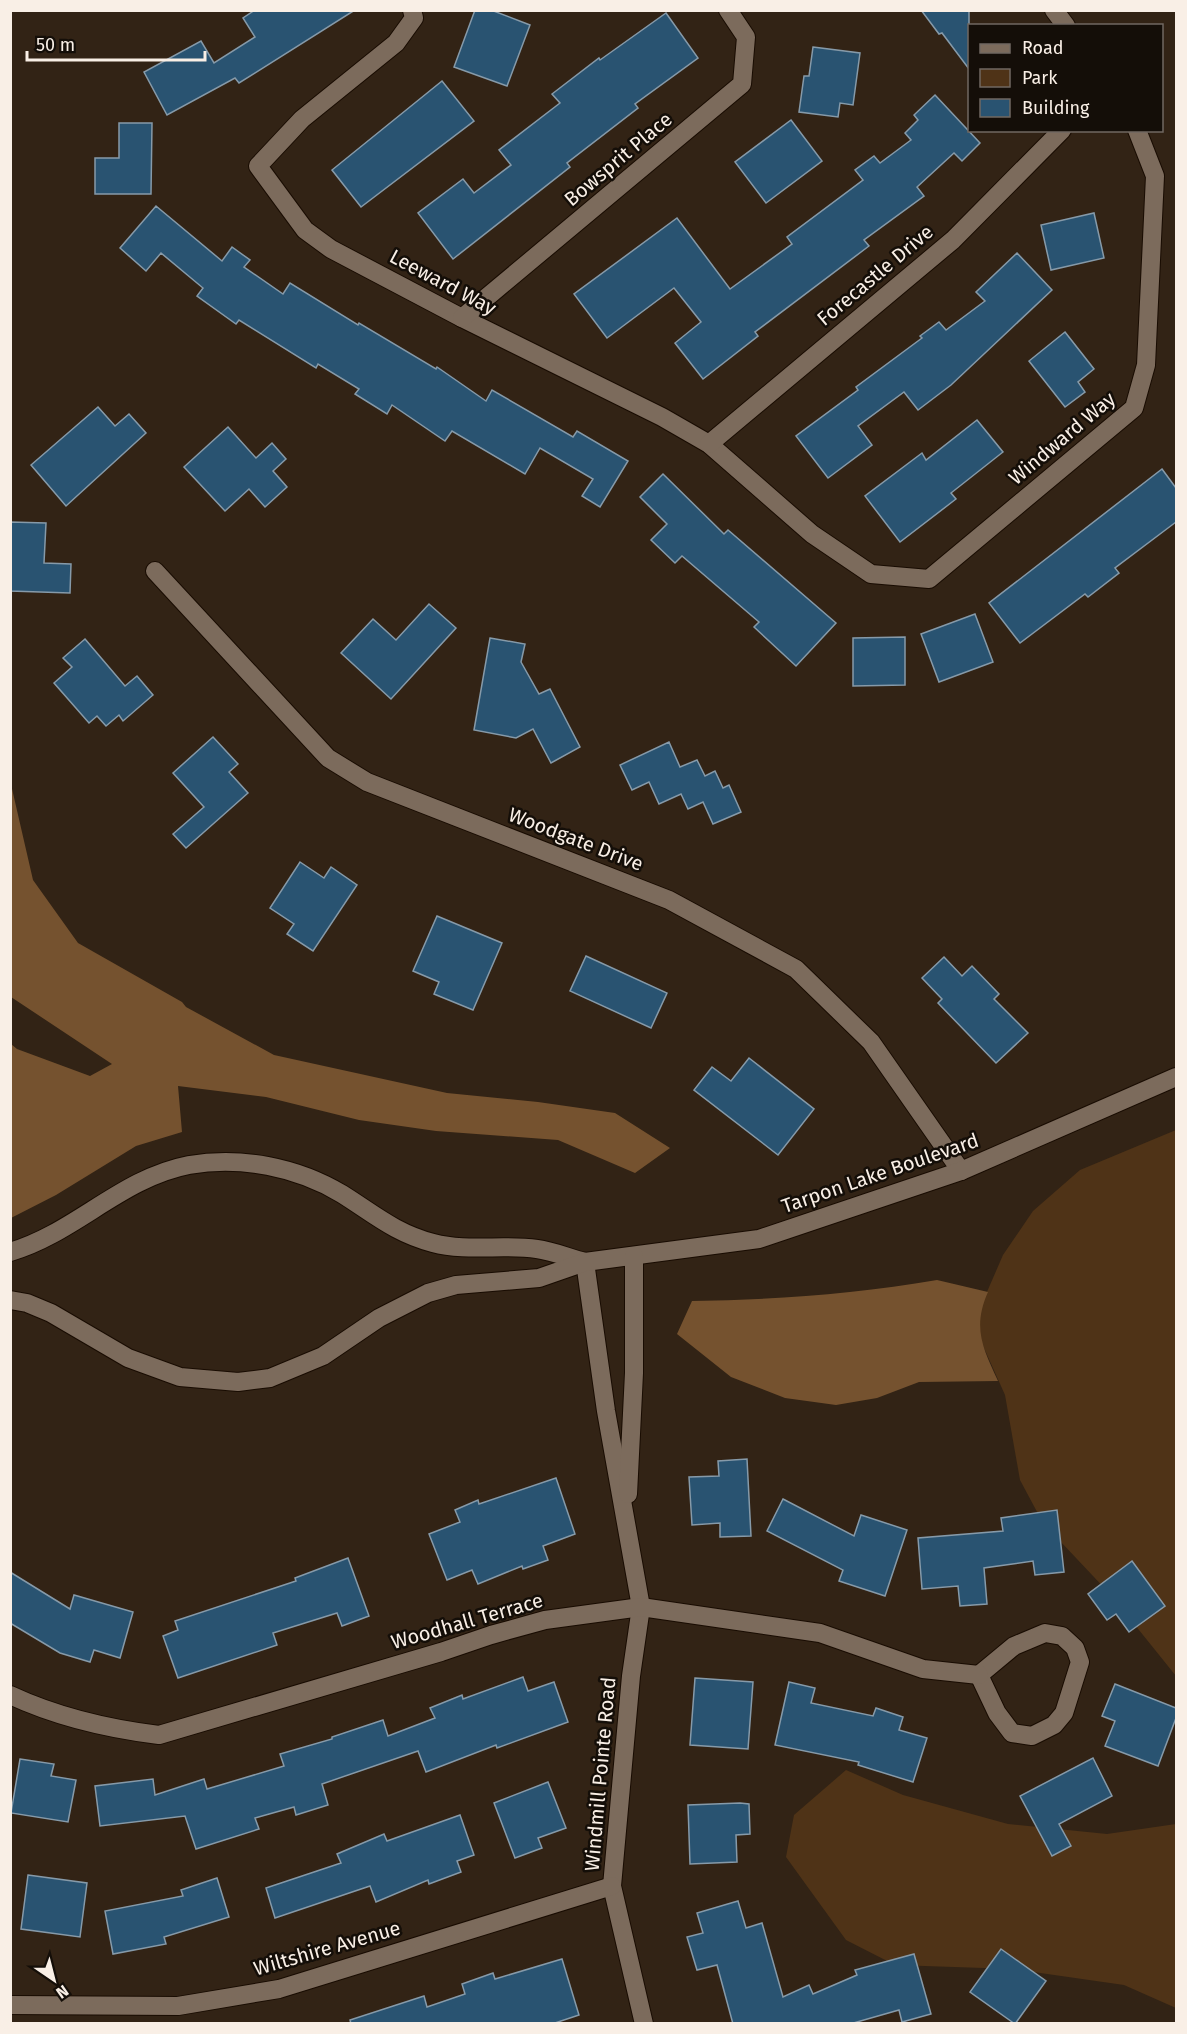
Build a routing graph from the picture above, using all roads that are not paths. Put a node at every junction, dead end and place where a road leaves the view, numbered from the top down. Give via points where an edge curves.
1 (412, 10) edge
2 (728, 10) edge
3 (1054, 10) edge
4 (1064, 24) edge
5 (1060, 132) edge
6 (1138, 132) edge
7 (462, 318) junction
8 (708, 444) junction
9 (812, 534) joint
10 (155, 571) dead end
11 (1176, 1077) edge
12 (961, 1171) junction
13 (10, 1252) edge
14 (634, 1256) junction
15 (585, 1262) junction
16 (10, 1300) edge
17 (627, 1526) junction
18 (641, 1607) junction
19 (979, 1675) junction
20 (10, 1695) edge
21 (612, 1886) junction
22 (10, 2005) edge
23 (644, 2024) edge

1 - 7 street, Leeward Way via 414,18 396,43 302,119 258,166 305,230 331,249
2 - 7 street, Bowsprit Place via 746,37 742,84
3 - 4 street
5 - 8 street, Forecastle Drive via 953,240
6 - 9 street, Windward Way via 1155,176 1146,365 1134,408 929,579 871,574
7 - 8 street, Leeward Way via 662,417
8 - 9 street, Leeward Way
10 - 12 street, Woodgate Drive via 328,758 367,782 669,900 796,969 871,1042
11 - 12 street, Tarpon Lake Boulevard
12 - 14 street, Tarpon Lake Boulevard via 759,1239
13 - 15 street, Tarpon Lake Boulevard via 49,1238 136,1183 181,1167 216,1163 280,1168 322,1184 385,1225 434,1243 537,1249
14 - 15 street, Tarpon Lake Boulevard
14 - 17 street, Windmill Pointe Road via 634,1373
15 - 16 street, Tarpon Lake Boulevard via 539,1278 456,1286 428,1293 388,1312 333,1351 300,1368 270,1378 238,1382 207,1382 155,1370 51,1313
15 - 17 street, Windmill Pointe Road
17 - 18 street, Windmill Pointe Road
18 - 19 street, Woodhall Terrace via 820,1633 924,1669
18 - 20 street, Woodhall Terrace via 545,1620 159,1735 33,1705
18 - 21 street, Windmill Pointe Road
19 - 19 street via 997,1713 1012,1732 1032,1736 1054,1725 1064,1713 1080,1662 1076,1648 1062,1636 1045,1633 1014,1646
21 - 22 street, Wiltshire Avenue via 279,1989 178,2006
21 - 23 street, Windmill Pointe Road

